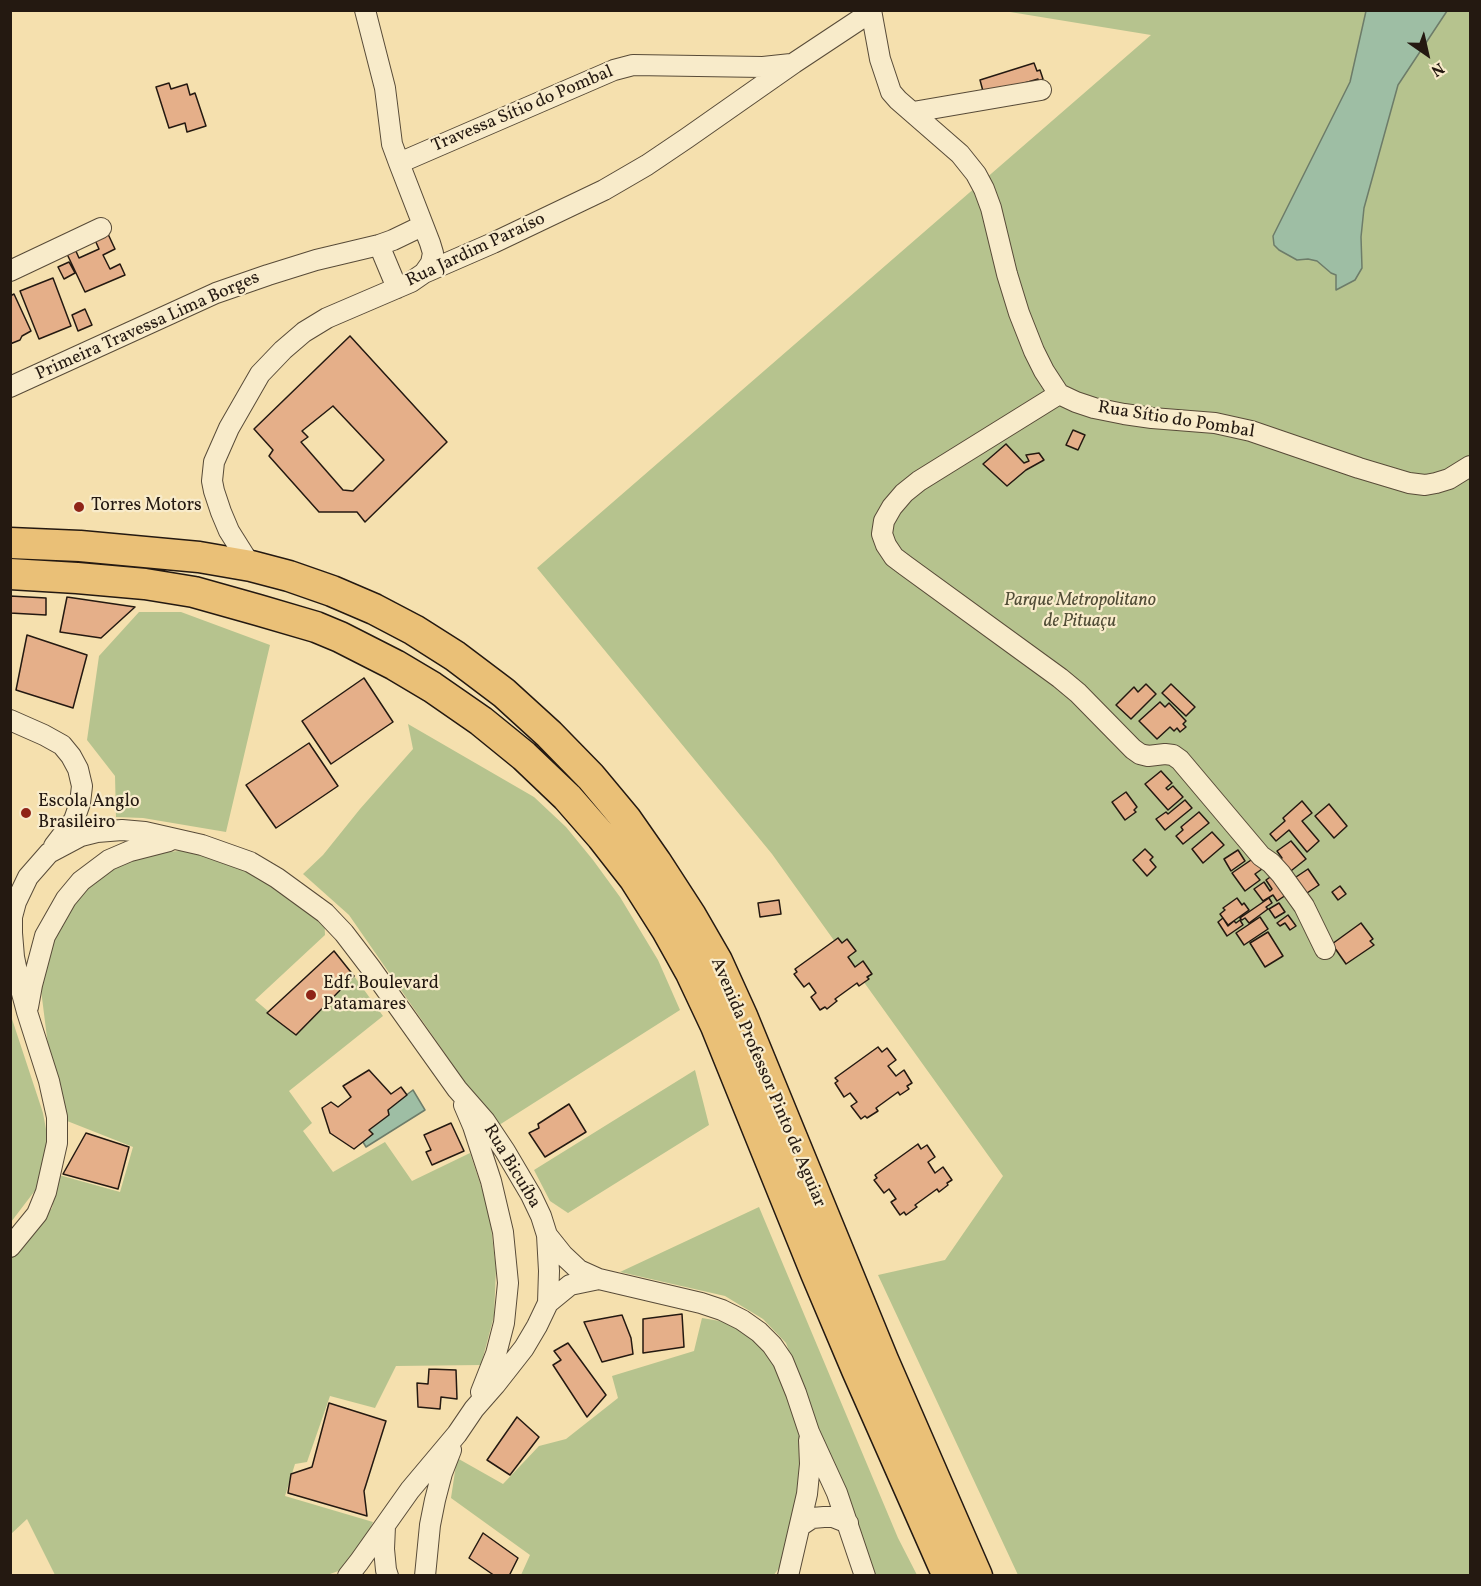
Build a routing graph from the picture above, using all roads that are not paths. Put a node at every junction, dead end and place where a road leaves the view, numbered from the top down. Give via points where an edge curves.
1 (365, 10) edge
2 (871, 11) edge
3 (794, 63) junction
4 (1041, 90) dead end
5 (913, 112) junction
6 (399, 164) junction
7 (422, 226) junction
8 (101, 228) dead end
9 (379, 245) junction
10 (10, 272) edge
11 (424, 273) junction
12 (397, 288) junction
13 (10, 387) edge
14 (1059, 394) junction
15 (1470, 466) edge
16 (10, 543) edge
17 (251, 566) junction
18 (10, 574) edge
19 (10, 720) edge
20 (98, 832) junction
21 (177, 839) junction
22 (49, 853) junction
23 (109, 860) junction
24 (27, 877) junction
25 (10, 890) edge
26 (12, 933) edge
27 (45, 936) junction
28 (1325, 949) dead end
29 (27, 1012) junction
30 (456, 1089) junction
31 (531, 1195) junction
32 (497, 1205) junction
33 (547, 1235) junction
34 (10, 1247) edge
35 (599, 1279) junction
36 (548, 1304) junction
37 (504, 1323) junction
38 (537, 1326) junction
39 (474, 1409) junction
40 (809, 1432) junction
41 (457, 1434) junction
42 (390, 1518) junction
43 (848, 1523) junction
44 (429, 1525) junction
45 (800, 1526) junction
46 (348, 1575) edge
47 (388, 1575) edge
48 (425, 1575) edge
49 (788, 1575) edge
50 (865, 1575) edge
51 (948, 1575) edge
52 (977, 1575) edge

1 - 6 street
2 - 3 street, Rua Jardim Paraíso
2 - 5 street via 885,78 891,92
3 - 6 street, Travessa Sítio do Pombal via 764,67 633,65
3 - 11 street, Rua Jardim Paraíso via 667,152 604,190
4 - 5 street
5 - 14 street via 960,154 976,174 990,208 1019,313 1034,351
6 - 7 street
7 - 9 street, Primeira Travessa Lima Borges
7 - 11 street via 433,253
8 - 10 street
9 - 12 street
9 - 13 street, Primeira Travessa Lima Borges via 297,266 216,293
11 - 12 street, Rua Jardim Paraíso
12 - 17 street, Rua Jardim Paraíso via 304,332 260,374 229,429 214,462 212,481 220,512
14 - 15 street, Rua Sítio do Pombal via 1094,408 1124,414 1215,423 1251,431 1409,483 1436,483
14 - 28 street via 904,493 884,521 882,534 886,545 894,557 1060,678 1132,749 1148,756 1173,755 1180,760 1286,881 1304,906
16 - 17 main road, Avenida Professor Pinto de Aguiar via 172,554
17 - 52 main road, Avenida Professor Pinto de Aguiar via 332,591 374,609 455,656 549,734 591,777 632,828 717,961
18 - 51 main road, Avenida Professor Pinto de Aguiar via 145,584 194,592 324,630 432,687 524,756 567,797 633,878 691,973 834,1316
19 - 22 street via 62,745 78,769 80,803 74,819
20 - 21 street, Rua Bicuíba via 145,832
20 - 22 street, Rua Bicuíba via 81,836
20 - 23 street via 110,844
21 - 23 street, Rua Bicuíba
21 - 30 street, Rua Bicuíba via 250,862 325,914 370,967
22 - 24 street, Rua Bicuíba
23 - 27 street, Rua Bicuíba via 81,881
24 - 25 street
24 - 26 street, Rua Bicuíba via 16,902
26 - 27 street via 27,942
26 - 29 street, Rua Bicuíba
27 - 29 street, Rua Bicuíba
29 - 34 street, Rua Bicuíba via 51,1090 57,1143 37,1214
30 - 31 street, Rua Bicuíba via 485,1121
30 - 32 street, Rua Bicuíba via 486,1162
31 - 32 street via 512,1194
31 - 33 street, Rua Bicuíba
32 - 37 street, Rua Bicuíba via 508,1283
33 - 35 street via 579,1270
33 - 36 street, Rua Bicuíba
35 - 36 street via 570,1286
35 - 40 street via 701,1303 742,1320 759,1332 783,1360
36 - 38 street, Rua Bicuíba
37 - 38 street via 520,1331
37 - 39 street, Rua Bicuíba
38 - 39 street, Rua Bicuíba
39 - 41 street, Rua Bicuíba
40 - 43 street
40 - 45 street via 810,1464
41 - 42 street, Rua Bicuíba
41 - 44 street, Rua Bicuíba
42 - 44 street via 410,1512
42 - 46 street, Rua Bicuíba
42 - 47 street via 384,1549
43 - 45 street via 824,1517 812,1518
43 - 50 street
44 - 48 street, Rua Bicuíba
45 - 49 street

